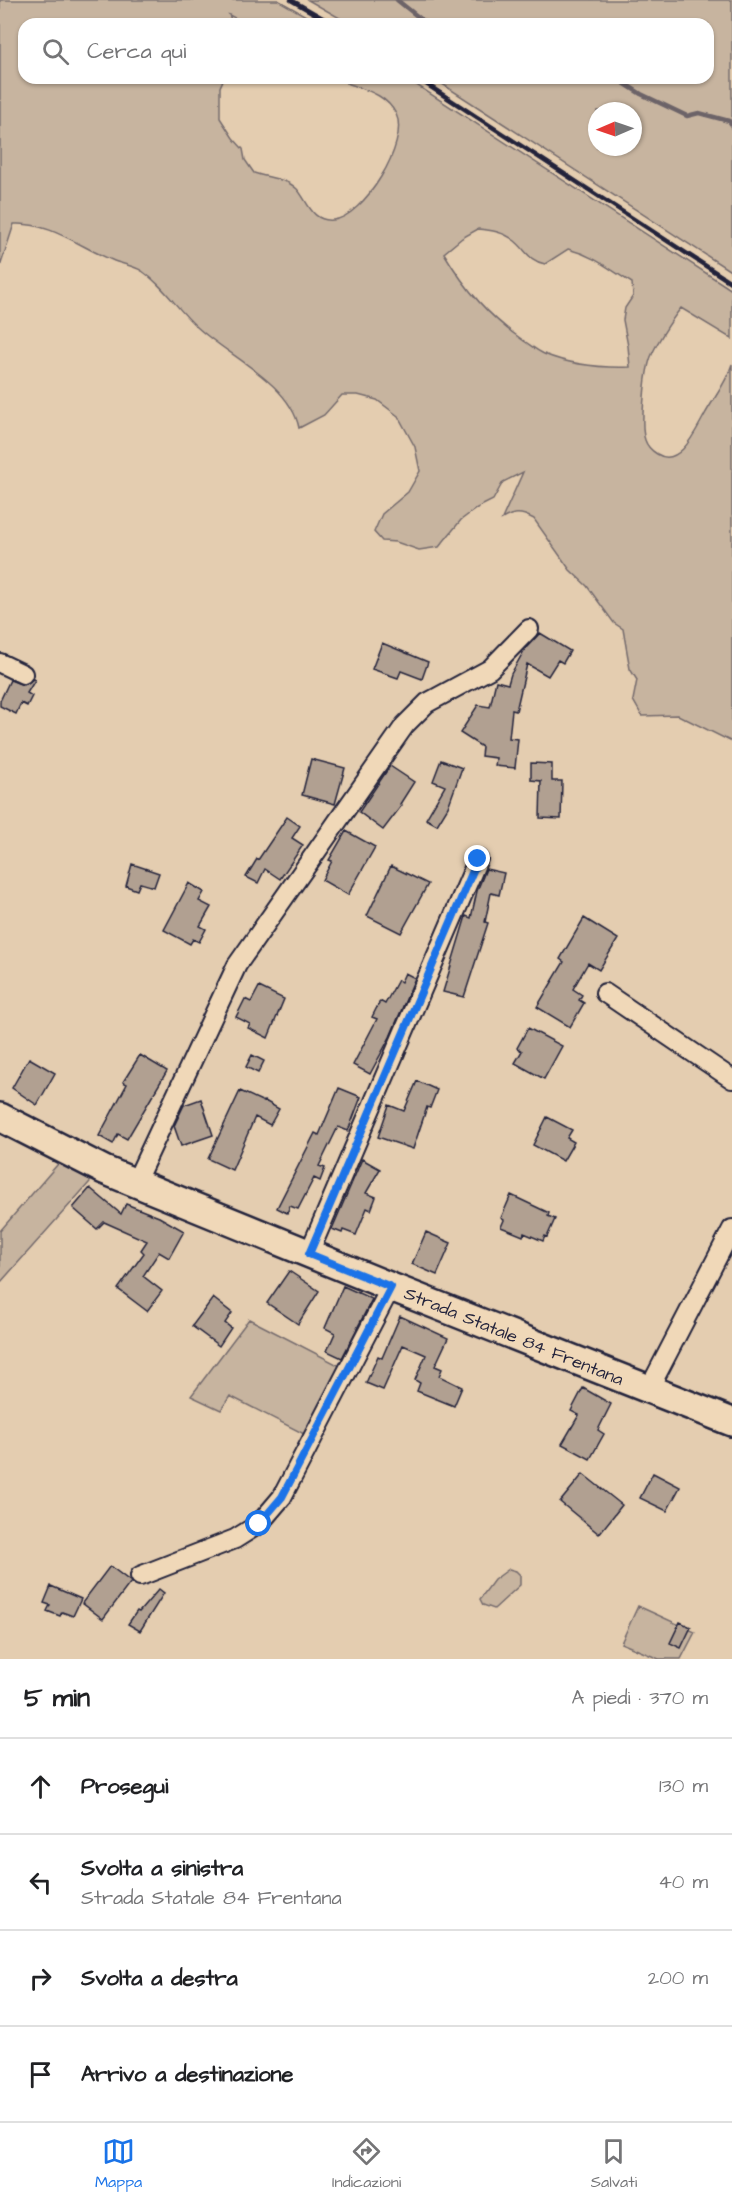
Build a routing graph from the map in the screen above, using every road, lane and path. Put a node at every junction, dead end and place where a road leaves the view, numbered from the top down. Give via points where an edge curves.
1 (529, 629) dead end
2 (0, 663) edge
3 (23, 674) dead end
4 (478, 859) dead end
5 (605, 993) dead end
6 (732, 1079) edge
7 (0, 1117) edge
8 (135, 1183) junction
9 (732, 1229) edge
10 (309, 1254) junction
11 (391, 1287) junction
12 (649, 1389) junction
13 (732, 1422) edge
14 (140, 1576) dead end

1 - 8 street via 490,669 428,703 405,725 237,965
2 - 3 street
4 - 10 street
5 - 6 street
7 - 8 main road, Strada Statale 84 Frentana
8 - 10 main road, Strada Statale 84 Frentana
9 - 12 street
10 - 11 main road, Strada Statale 84 Frentana
11 - 12 main road, Strada Statale 84 Frentana
11 - 14 street via 282,1497 259,1524 235,1539
12 - 13 main road, Strada Statale 84 Frentana

